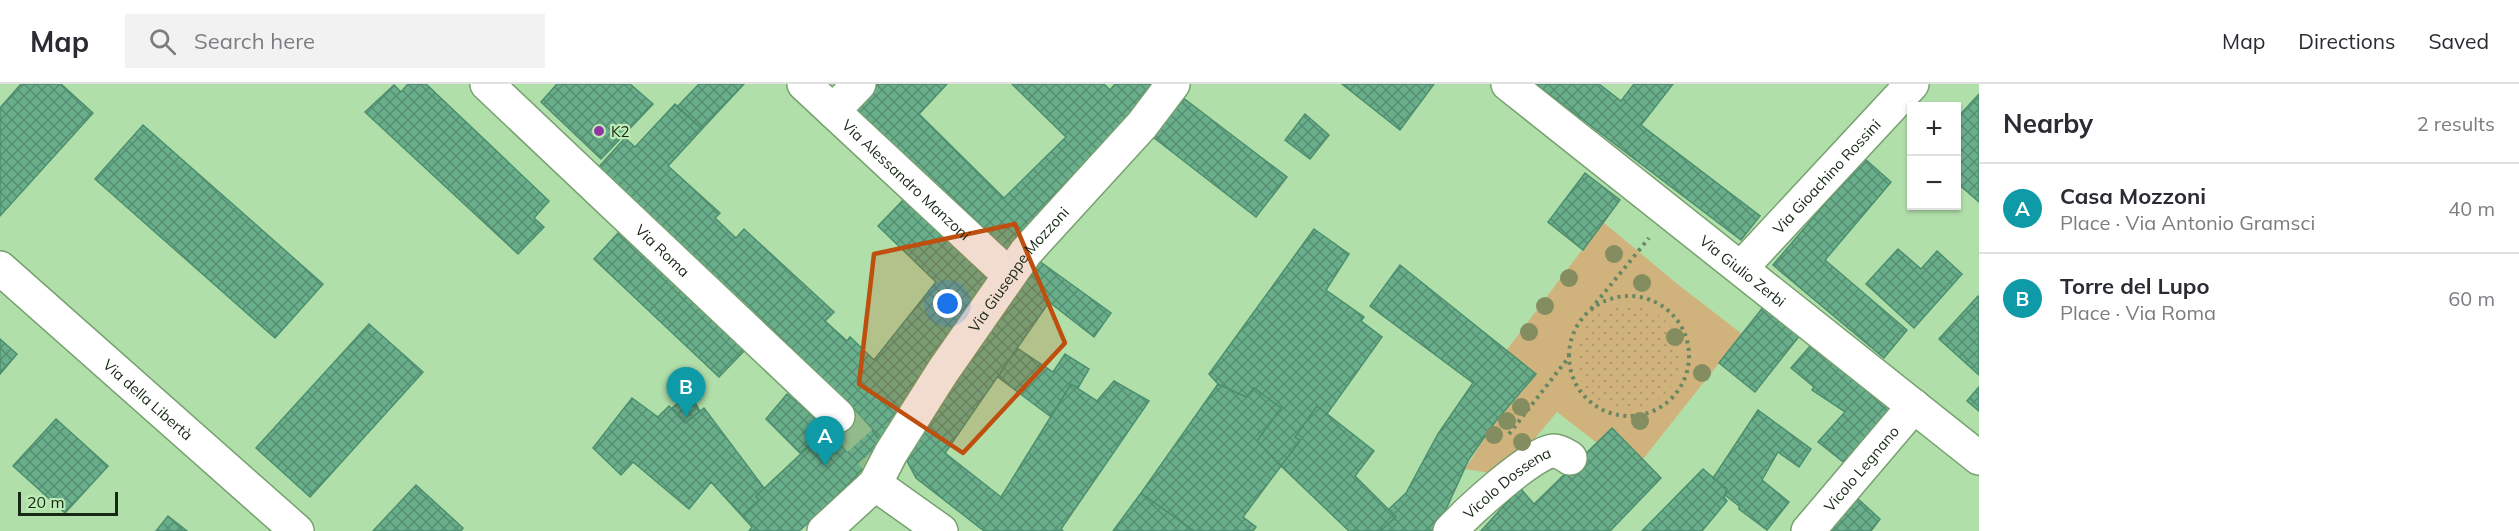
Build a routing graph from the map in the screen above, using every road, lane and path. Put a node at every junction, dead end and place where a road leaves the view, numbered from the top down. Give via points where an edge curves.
1 (487, 84) edge
2 (804, 84) edge
3 (859, 84) edge
4 (1173, 84) edge
5 (1508, 84) edge
6 (1912, 84) edge
7 (833, 111) junction
8 (1670, 212) junction
9 (1742, 267) junction
10 (0, 268) edge
11 (1009, 275) junction
12 (1587, 314) junction
13 (1914, 406) junction
14 (838, 416) tunnel mouth
15 (1570, 458) dead end
16 (1979, 458) edge
17 (880, 476) junction
18 (297, 531) edge
19 (824, 531) edge
20 (941, 531) edge
21 (1450, 531) edge
22 (1808, 531) edge

1 - 14 street, Via Roma
2 - 7 street, Via Alessandro Manzoni
3 - 7 street
4 - 11 street, Via Giuseppe Mozzoni via 1142,125
5 - 8 street, Via Giulio Zerbi
6 - 9 street, Via Gioachino Rossini
7 - 11 street, Via Alessandro Manzoni
8 - 9 street, Via Giulio Zerbi
8 - 12 path
9 - 13 street, Via Giulio Zerbi
10 - 18 street, Via della Libertà
11 - 17 street, Via Giuseppe Mozzoni via 943,371
12 - 12 path via 1577,327 1569,362 1574,381 1585,397 1618,416 1638,416 1672,399 1689,365 1685,333 1676,318 1656,303 1632,296 1600,304
13 - 16 street, Via Giulio Zerbi
13 - 22 street, Vicolo Legnano
15 - 21 street, Vicolo Dossena via 1551,451 1537,458 1469,510
17 - 19 street, Via Giuseppe Mozzoni
17 - 20 street

